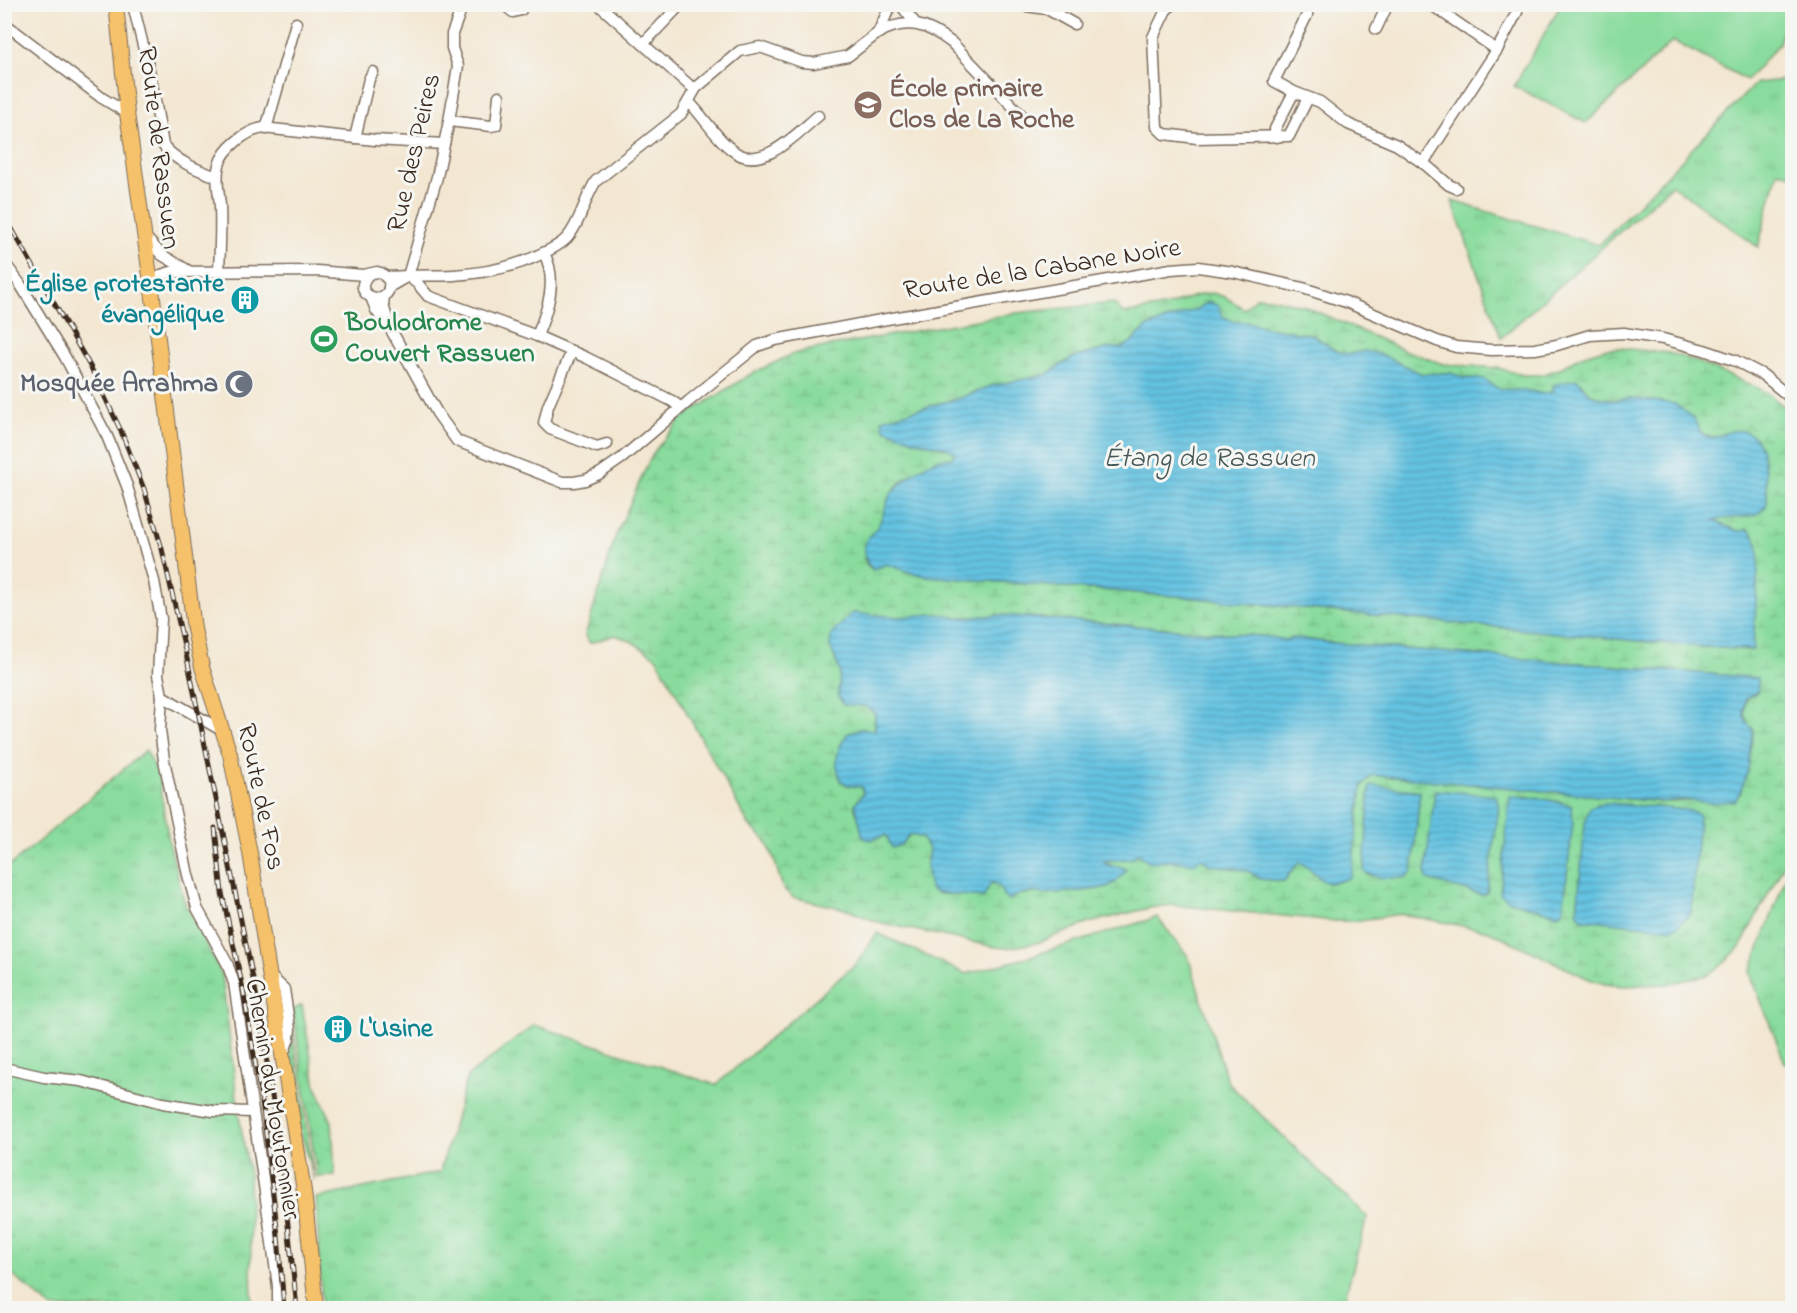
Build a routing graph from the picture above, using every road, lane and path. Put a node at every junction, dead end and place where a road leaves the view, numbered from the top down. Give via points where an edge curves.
1 (116, 4) edge
2 (463, 4) edge
3 (503, 4) edge
4 (598, 4) edge
5 (681, 4) edge
6 (891, 4) edge
7 (900, 4) edge
8 (1012, 4) edge
9 (1173, 4) edge
10 (1308, 4) edge
11 (1388, 4) edge
12 (1430, 4) edge
13 (134, 9) dead end
14 (521, 10) dead end
15 (1517, 12) dead end
16 (4, 22) edge
17 (296, 23) dead end
18 (915, 23) junction
19 (1074, 24) dead end
20 (1376, 29) dead end
21 (878, 33) junction
22 (643, 44) junction
23 (1497, 50) junction
24 (373, 72) dead end
25 (696, 88) junction
26 (1294, 92) junction
27 (499, 96) dead end
28 (1308, 98) junction
29 (689, 102) junction
30 (127, 113) junction
31 (818, 116) dead end
32 (449, 121) junction
33 (1028, 122) dead end
34 (266, 129) junction
35 (1277, 137) junction
36 (356, 138) junction
37 (444, 144) junction
38 (1423, 163) junction
39 (217, 177) junction
40 (1456, 188) dead end
41 (144, 236) junction
42 (544, 253) junction
43 (4, 262) edge
44 (189, 271) junction
45 (219, 271) junction
46 (349, 274) junction
47 (368, 275) junction
48 (408, 276) junction
49 (387, 287) junction
50 (363, 288) junction
51 (153, 293) junction
52 (371, 297) junction
53 (390, 328) junction
54 (537, 336) junction
55 (572, 351) junction
56 (1792, 399) edge
57 (681, 408) junction
58 (607, 444) dead end
59 (162, 696) junction
60 (223, 731) junction
61 (4, 1068) edge
62 (253, 1112) junction
63 (278, 1308) edge
64 (316, 1308) edge

1 - 30 main road, Route de Rassuen
2 - 32 street, Rue des Peires via 452,34 458,66
3 - 14 street via 513,12
4 - 22 street
5 - 22 street
6 - 21 street
7 - 18 street
8 - 19 street via 1047,9
9 - 35 street via 1153,37 1156,127 1164,134 1197,138
10 - 26 street via 1307,15 1274,81
11 - 20 street
12 - 23 street
13 - 39 street via 163,145 185,163
15 - 23 street
16 - 30 street
17 - 34 street
18 - 21 street
18 - 33 street via 938,32 952,43
21 - 25 street via 848,56 814,63 760,47 740,51
22 - 25 street
23 - 38 street
24 - 36 street
25 - 29 street
26 - 28 street
26 - 35 street via 1275,129
27 - 32 street via 496,125
28 - 35 street via 1289,136
28 - 38 street
29 - 31 street via 727,146 741,156 765,156 778,150
29 - 42 street via 681,114 596,181 566,239
30 - 41 main road, Route de Rassuen
32 - 37 street, Rue des Peires
34 - 36 street
34 - 39 street via 252,130 241,137 221,158
36 - 37 street
37 - 48 street, Rue des Peires
38 - 40 street
39 - 45 street
41 - 44 street via 162,255
41 - 51 main road, Route de Rassuen
42 - 48 street via 488,271
42 - 54 street via 551,290
43 - 59 street, Chemin du Moutonnier via 64,357 106,436 127,486 161,619 158,675
44 - 45 street
44 - 51 street via 161,275
45 - 46 street
46 - 47 street
46 - 50 street
47 - 49 street via 377,272
47 - 50 street
48 - 49 street
48 - 54 street via 428,296
49 - 52 street via 378,298
49 - 53 street, Route de la Cabane Noire via 383,305
50 - 52 street
51 - 60 main road, Route de Fos via 194,629
52 - 53 street, Route de la Cabane Noire
53 - 57 street, Route de la Cabane Noire via 457,441 562,482 599,474
54 - 55 street
55 - 57 street
55 - 58 street via 543,423 597,447
56 - 57 street, Route de la Cabane Noire via 1763,375 1736,361 1663,339 1624,333 1590,335 1535,349 1456,347 1303,288 1198,267 775,340 757,346
59 - 60 street
59 - 62 street, Chemin du Moutonnier via 159,730 188,875 197,908 234,983
60 - 64 main road, Route de Fos via 250,853 304,1191
61 - 62 street via 81,1081 163,1103
62 - 63 street, Chemin du Moutonnier

